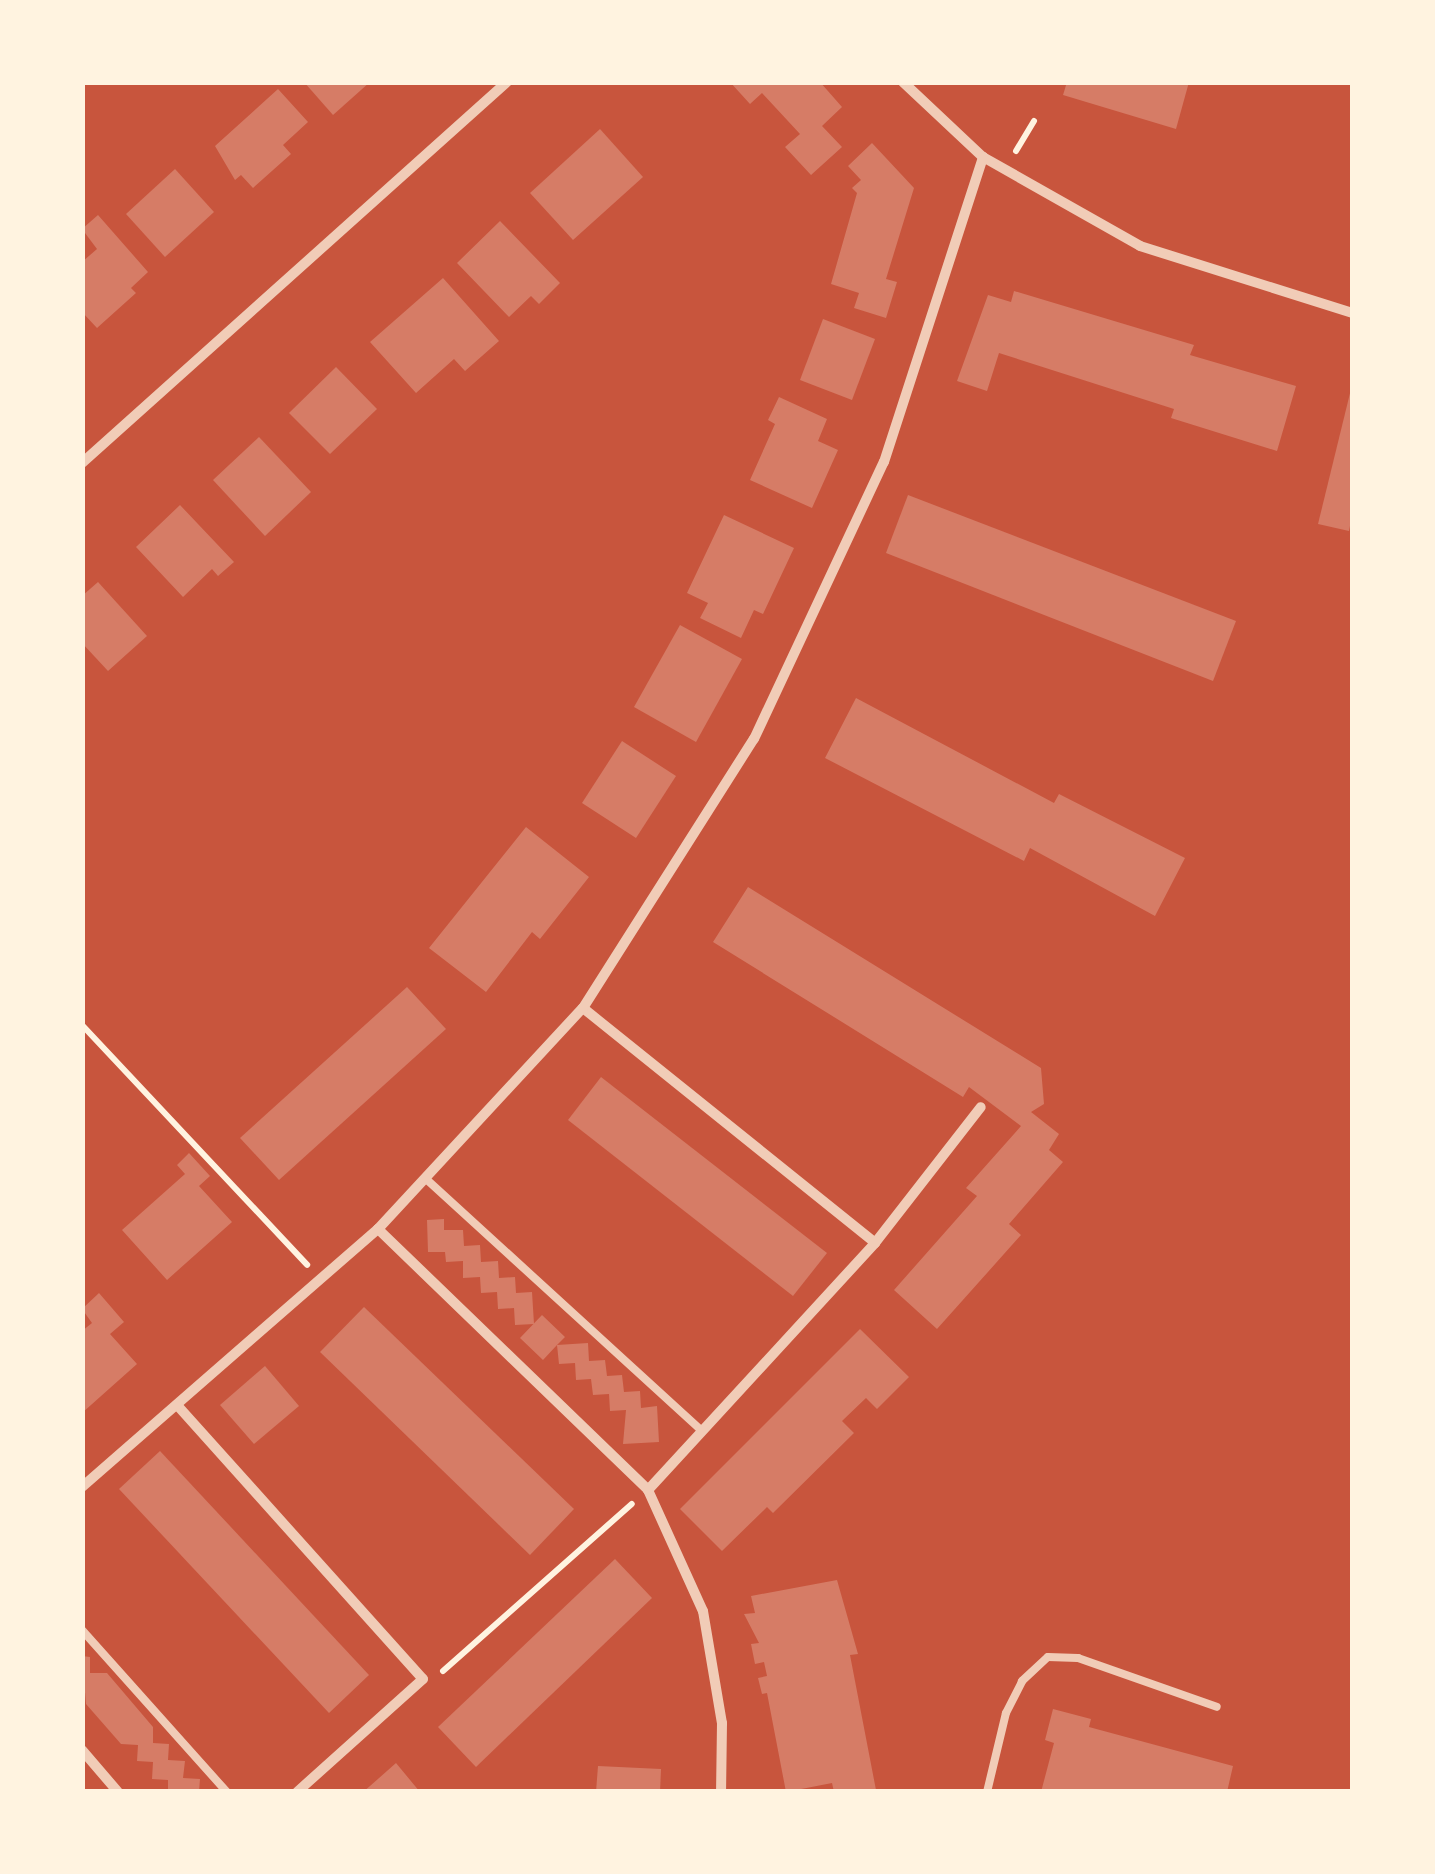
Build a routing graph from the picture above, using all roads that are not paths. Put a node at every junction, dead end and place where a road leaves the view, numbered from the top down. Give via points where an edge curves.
1 (507, 82) edge
2 (903, 82) edge
3 (982, 157) junction
4 (1352, 313) edge
5 (82, 463) edge
6 (583, 1008) junction
7 (981, 1107) dead end
8 (425, 1178) junction
9 (378, 1230) junction
10 (875, 1243) junction
11 (178, 1404) junction
12 (702, 1430) junction
13 (82, 1487) edge
14 (648, 1490) junction
15 (82, 1630) edge
16 (1217, 1707) dead end
17 (82, 1750) edge
18 (118, 1792) edge
19 (226, 1792) edge
20 (297, 1792) edge
21 (721, 1792) edge
22 (988, 1792) edge

1 - 5 street
2 - 3 street
3 - 4 street via 1140,246
3 - 6 street via 884,462 754,739
6 - 8 street
6 - 10 street
7 - 10 street
8 - 9 street
8 - 12 lane
9 - 11 street
9 - 14 street
10 - 12 street
11 - 13 street
11 - 20 street via 424,1679
12 - 14 street
14 - 21 street via 703,1611 722,1723
15 - 19 lane
16 - 22 lane via 1078,1658 1048,1658 1022,1681 1006,1713
17 - 18 street

